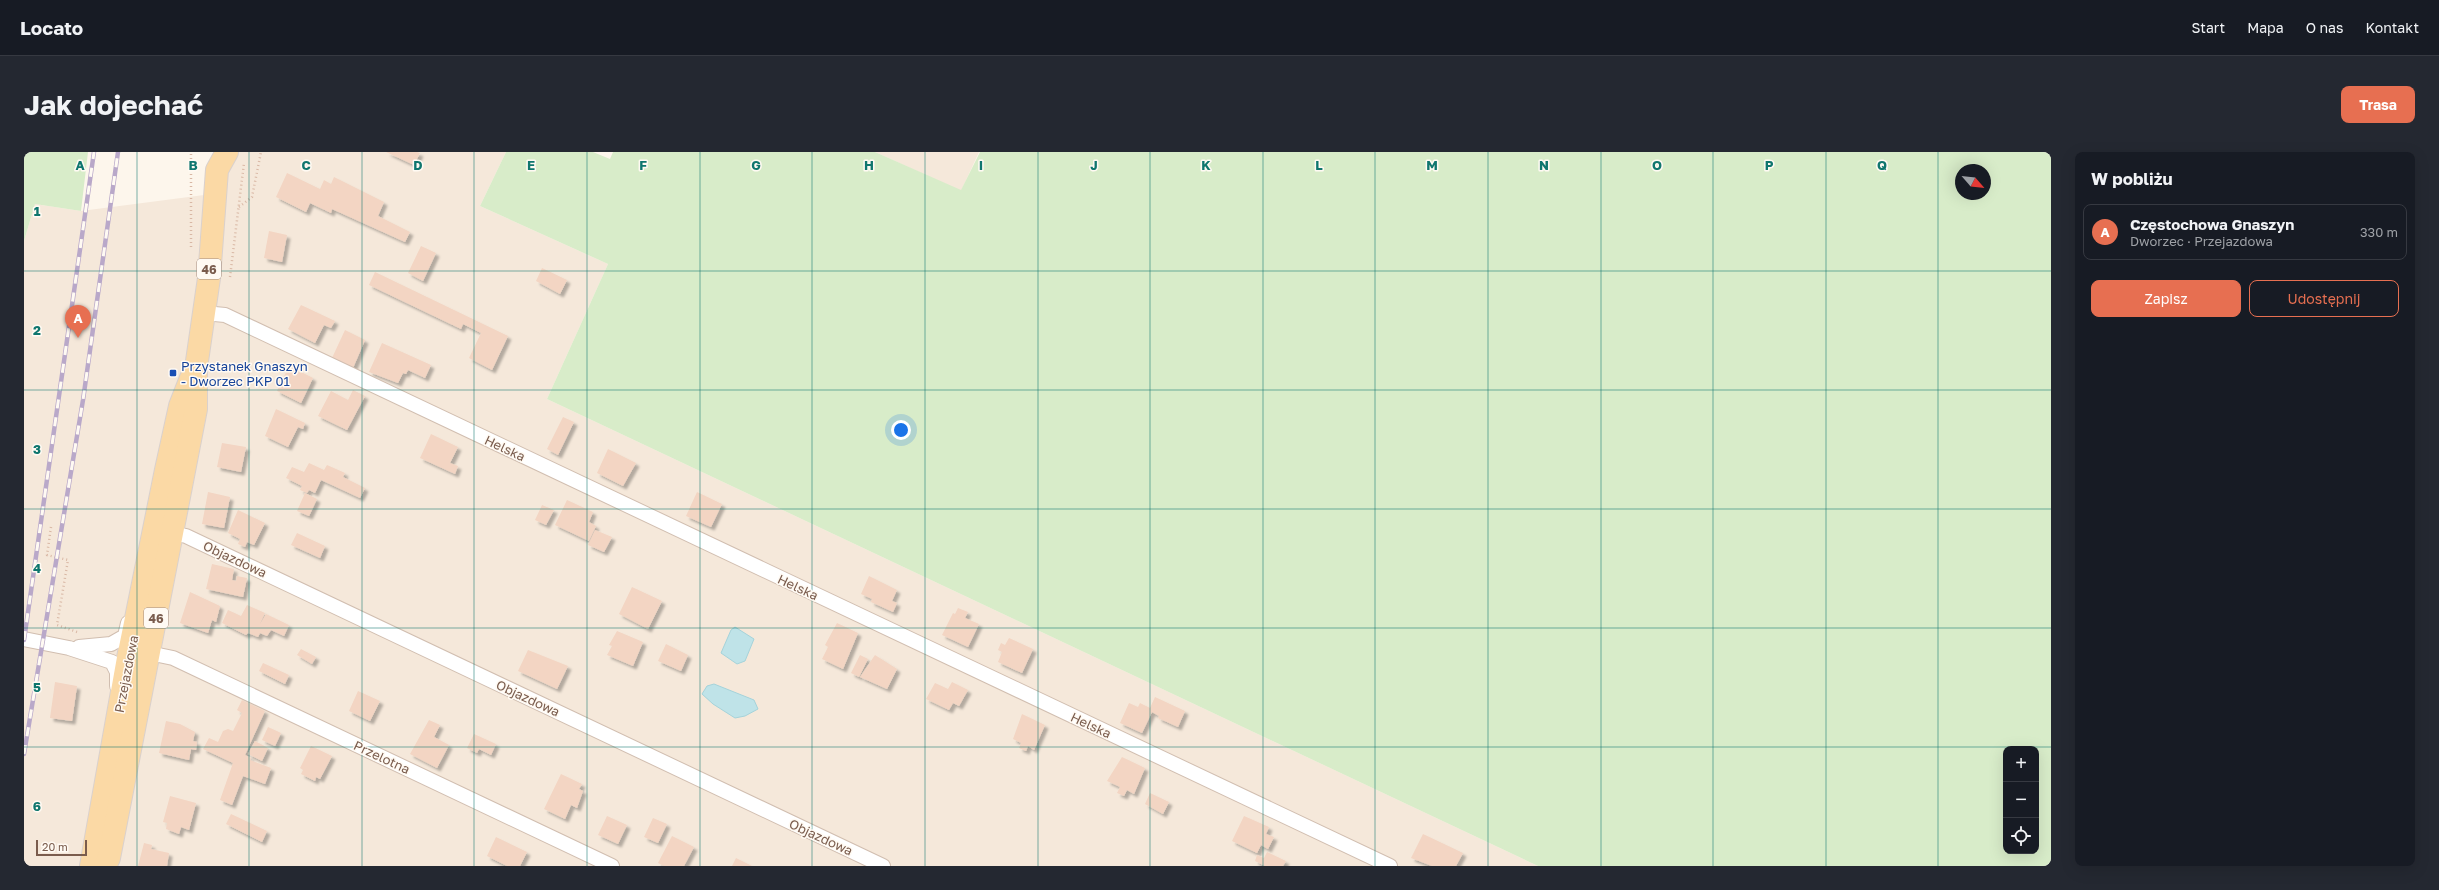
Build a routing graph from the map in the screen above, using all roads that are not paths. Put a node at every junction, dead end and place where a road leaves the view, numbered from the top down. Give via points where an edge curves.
1 (224, 159) edge
2 (204, 313) junction
3 (196, 368) junction
4 (166, 470) junction
5 (172, 533) junction
6 (24, 639) edge
7 (69, 648) junction
8 (149, 653) junction
9 (98, 822) junction
10 (91, 866) edge
11 (105, 866) edge
12 (612, 866) edge
13 (883, 866) edge
14 (1390, 866) edge

1 - 2 main road, Przejazdowa / 46
2 - 3 main road, Przejazdowa / 46
2 - 14 street, Helska via 225,315
3 - 4 main road, Przejazdowa / 46 via 180,406
3 - 5 main road, Przejazdowa / 46 via 196,409
4 - 7 street via 156,481 125,636 111,644
4 - 9 main road, Przejazdowa / 46
5 - 8 main road, Przejazdowa / 46
5 - 13 street, Objazdowa via 186,536
6 - 7 street
7 - 9 street via 112,662 117,672 117,684 94,803
8 - 11 main road, Przejazdowa / 46 via 109,858
8 - 12 street, Przelotna via 173,658
9 - 10 main road, Przejazdowa / 46

